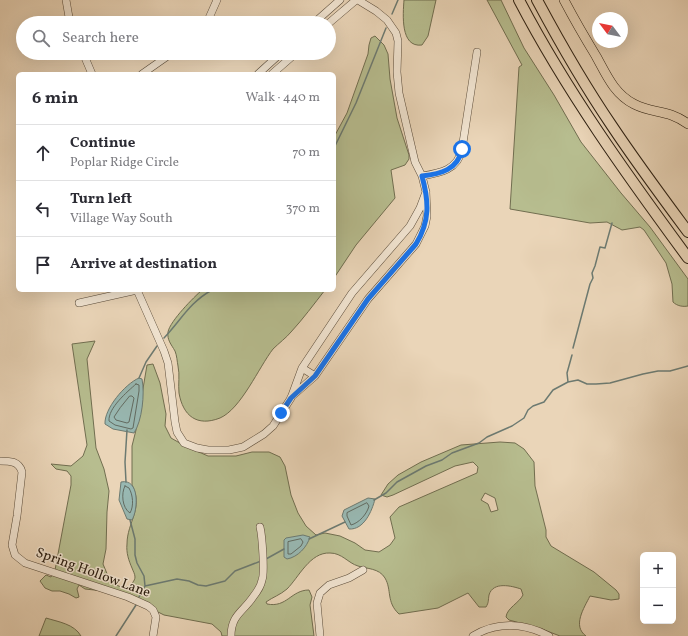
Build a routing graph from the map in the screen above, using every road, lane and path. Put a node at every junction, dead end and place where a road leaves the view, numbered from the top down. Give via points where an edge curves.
1 (66, 0) edge
2 (217, 0) edge
3 (340, 0) edge
4 (357, 0) edge
5 (519, 0) edge
6 (537, 0) edge
7 (564, 0) edge
8 (69, 16) edge
9 (210, 16) edge
10 (322, 16) edge
11 (336, 18) edge
12 (477, 52) dead end
13 (85, 60) edge
14 (162, 60) edge
15 (273, 60) edge
16 (288, 60) edge
17 (91, 72) edge
18 (145, 72) edge
19 (260, 72) edge
20 (274, 72) edge
21 (688, 124) edge
22 (422, 176) junction
23 (426, 192) junction
24 (688, 232) edge
25 (688, 258) edge
26 (128, 292) edge
27 (138, 292) edge
28 (79, 303) dead end
29 (302, 368) junction
30 (315, 376) junction
31 (291, 398) junction
32 (0, 461) edge
33 (260, 528) dead end
34 (363, 570) dead end
35 (153, 636) edge
36 (231, 636) edge
37 (320, 636) edge
38 (473, 636) edge
39 (549, 636) edge

1 - 8 street
2 - 9 street
3 - 10 street
4 - 11 street
4 - 22 street via 387,20 396,33 398,93 415,162
5 - 25 highway via 584,112
6 - 24 highway via 574,67 605,115
7 - 21 main road via 608,78 621,95 639,106 671,114
12 - 22 street via 460,157 444,171
13 - 17 street
14 - 18 street
15 - 19 street
16 - 20 street
22 - 23 street
23 - 29 street via 410,226 352,293
23 - 30 street via 427,216 416,244 368,299
26 - 28 street
27 - 31 street via 168,363 177,432 184,443 208,450 243,447 268,430
29 - 30 street
29 - 31 street
30 - 31 street
32 - 35 street, Spring Hollow Lane via 13,461 22,470 12,544 15,555 25,563 148,606 154,610 156,617
33 - 36 street via 264,572 262,580 254,596 236,616
34 - 37 street via 326,587 320,593 317,603
38 - 39 street via 493,627 510,625 530,628

